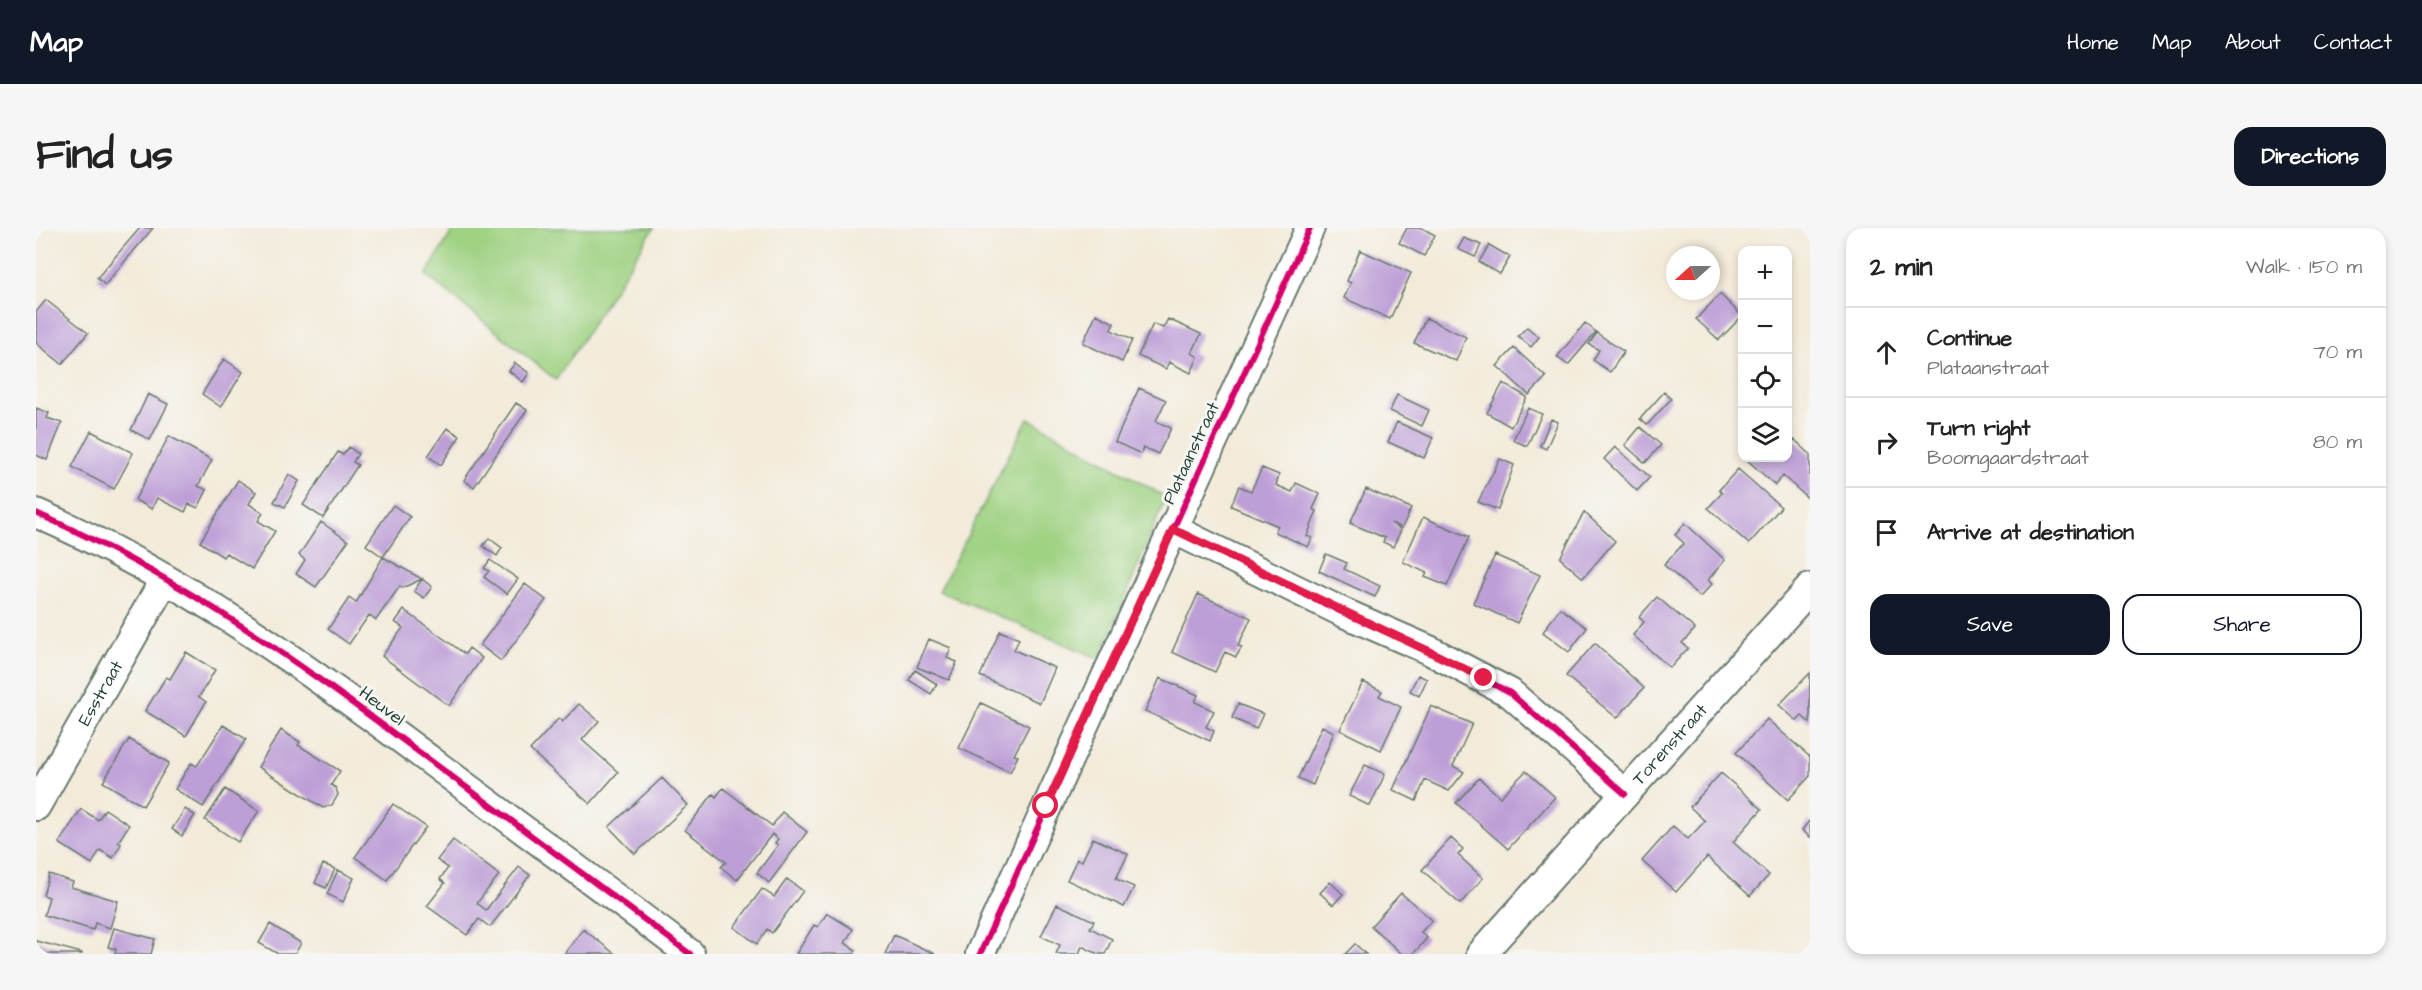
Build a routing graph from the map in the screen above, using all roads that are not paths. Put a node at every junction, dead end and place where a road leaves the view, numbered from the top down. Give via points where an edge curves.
1 (1310, 228) edge
2 (36, 513) edge
3 (1173, 529) junction
4 (165, 579) junction
5 (1810, 588) edge
6 (1625, 794) junction
7 (36, 806) edge
8 (690, 954) edge
9 (980, 954) edge
10 (1481, 954) edge

1 - 3 street, Plataanstraat
2 - 4 street, Heuvel
3 - 6 street via 1429,650 1510,693
3 - 9 street, Plataanstraat
4 - 7 street, Esstraat
4 - 8 street, Heuvel via 208,602 311,671
5 - 6 street, Torenstraat
6 - 10 street, Torenstraat

